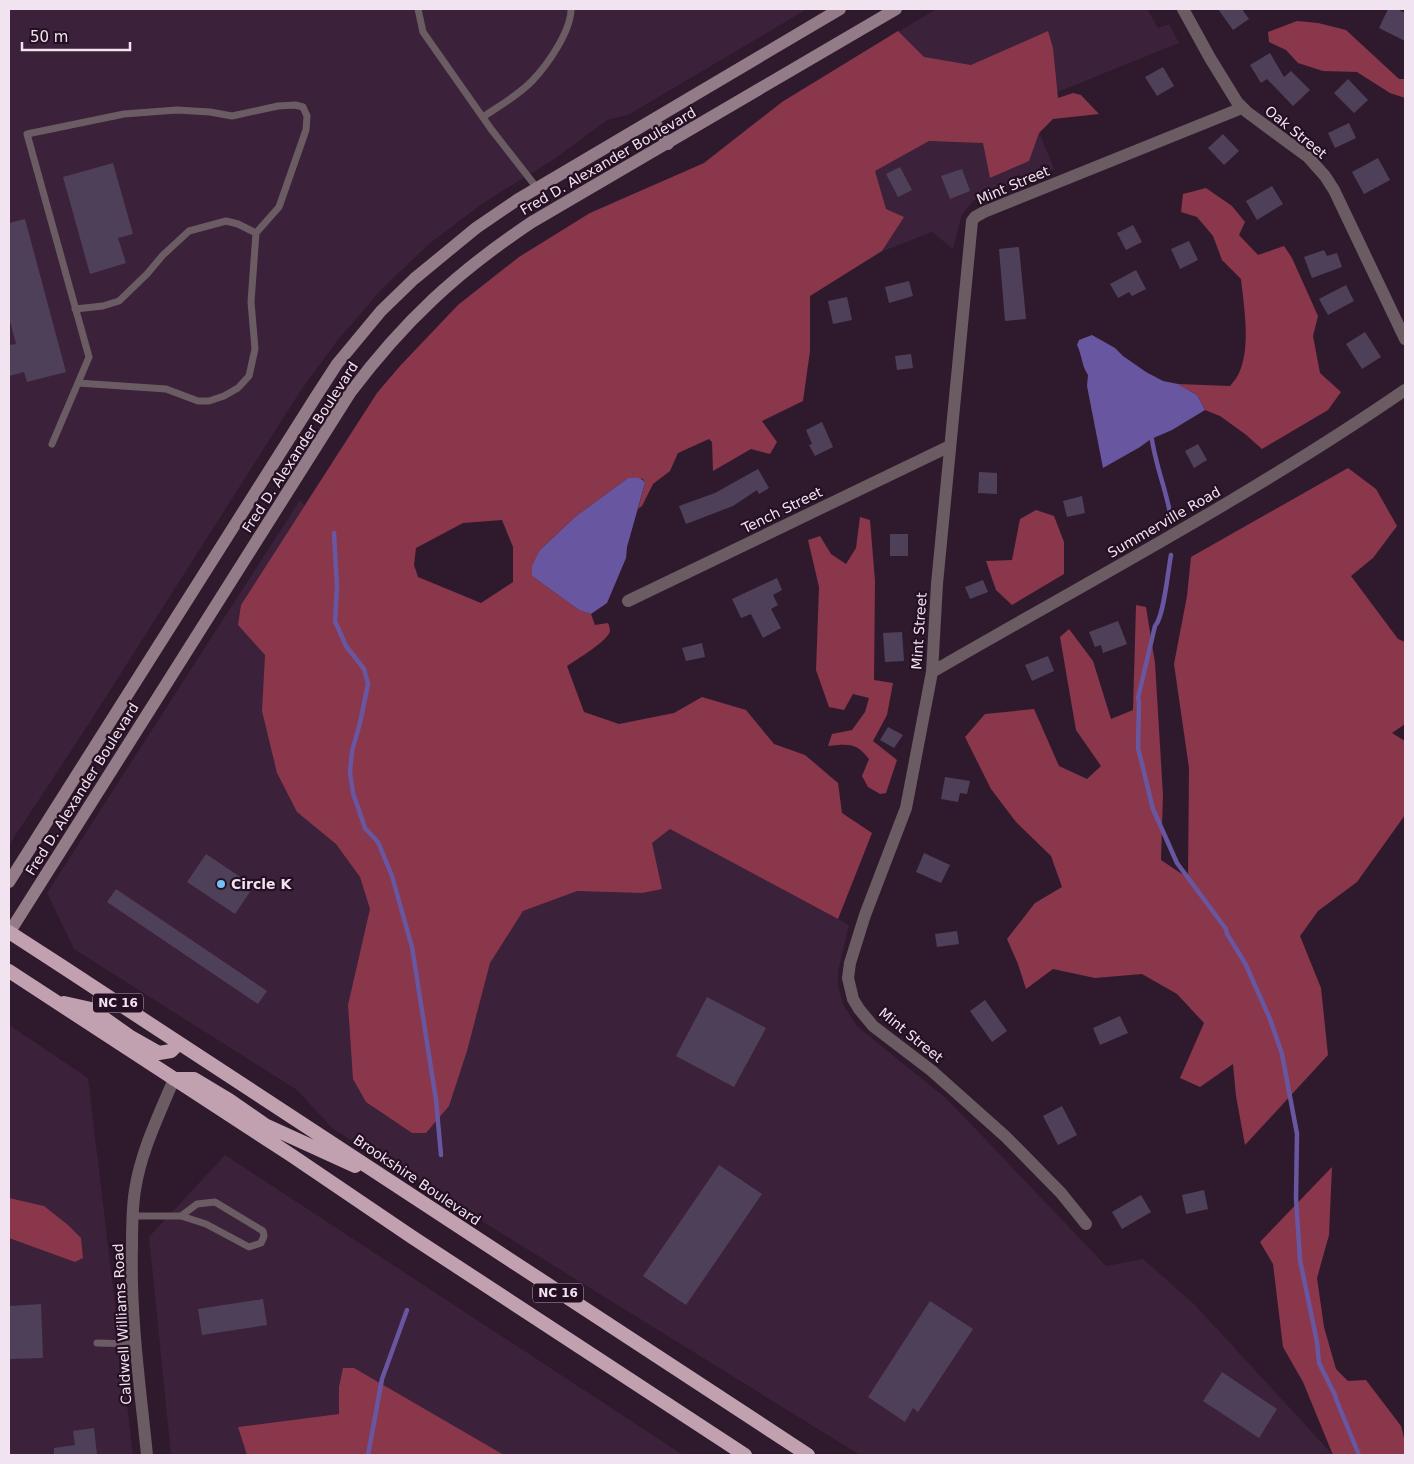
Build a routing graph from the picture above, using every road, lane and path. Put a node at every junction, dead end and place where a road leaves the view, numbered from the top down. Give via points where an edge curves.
1 (418, 9) edge
2 (571, 9) edge
3 (840, 9) edge
4 (896, 9) edge
5 (1183, 9) edge
6 (1242, 108) junction
7 (483, 117) junction
8 (653, 120) junction
9 (668, 144) junction
10 (537, 188) junction
11 (256, 233) junction
12 (76, 309) junction
13 (1405, 339) edge
14 (78, 383) junction
15 (1405, 390) edge
16 (52, 444) dead end
17 (950, 446) junction
18 (628, 601) dead end
19 (932, 672) junction
20 (9, 882) edge
21 (9, 933) edge
22 (9, 971) edge
23 (54, 1000) junction
24 (179, 1043) junction
25 (174, 1079) junction
26 (390, 1181) junction
27 (132, 1216) junction
28 (181, 1216) junction
29 (1086, 1224) dead end
30 (97, 1343) dead end
31 (135, 1344) junction
32 (147, 1455) edge
33 (745, 1455) edge
34 (808, 1455) edge

1 - 7 lane via 423,32
2 - 7 lane via 571,18 557,48 534,80
3 - 8 main road, Fred D. Alexander Boulevard
4 - 9 main road, Fred D. Alexander Boulevard
5 - 6 street, Oak Street
6 - 13 street, Oak Street via 1308,158 1325,176
6 - 17 street, Mint Street via 975,217 971,230
7 - 10 lane
8 - 9 main road
8 - 10 main road, Fred D. Alexander Boulevard
9 - 21 main road, Fred D. Alexander Boulevard via 497,245 404,326 350,393
10 - 20 main road, Fred D. Alexander Boulevard via 476,228 414,279 381,311 337,364
11 - 12 lane via 226,221 189,231 119,301
11 - 12 lane via 280,207 306,130 307,116 303,107 278,106 232,116 177,110 124,114 27,134
11 - 14 lane via 251,302 255,350 249,376 238,388 209,402 166,389
12 - 14 lane via 89,357
14 - 16 lane
15 - 19 street, Summerville Road via 1288,466
17 - 18 street, Tench Street
17 - 19 street, Mint Street
19 - 29 street, Mint Street via 906,808 850,963 850,989 858,1009 873,1026 932,1071 1006,1136
21 - 24 highway, Brookshire Boulevard / NC 16
22 - 23 highway, NC 16
23 - 24 highway via 91,1009 159,1053 171,1050
23 - 25 highway, NC 16
24 - 26 highway, Brookshire Boulevard / NC 16
25 - 26 highway via 194,1079 264,1125
25 - 27 street, Caldwell Williams Road via 151,1133 138,1177
25 - 33 highway, NC 16
26 - 34 highway, Brookshire Boulevard / NC 16
27 - 28 lane
27 - 31 street, Caldwell Williams Road
28 - 28 lane via 197,1204 215,1202 263,1231 264,1236 261,1243 249,1247 206,1224
30 - 31 lane
31 - 32 street, Caldwell Williams Road

